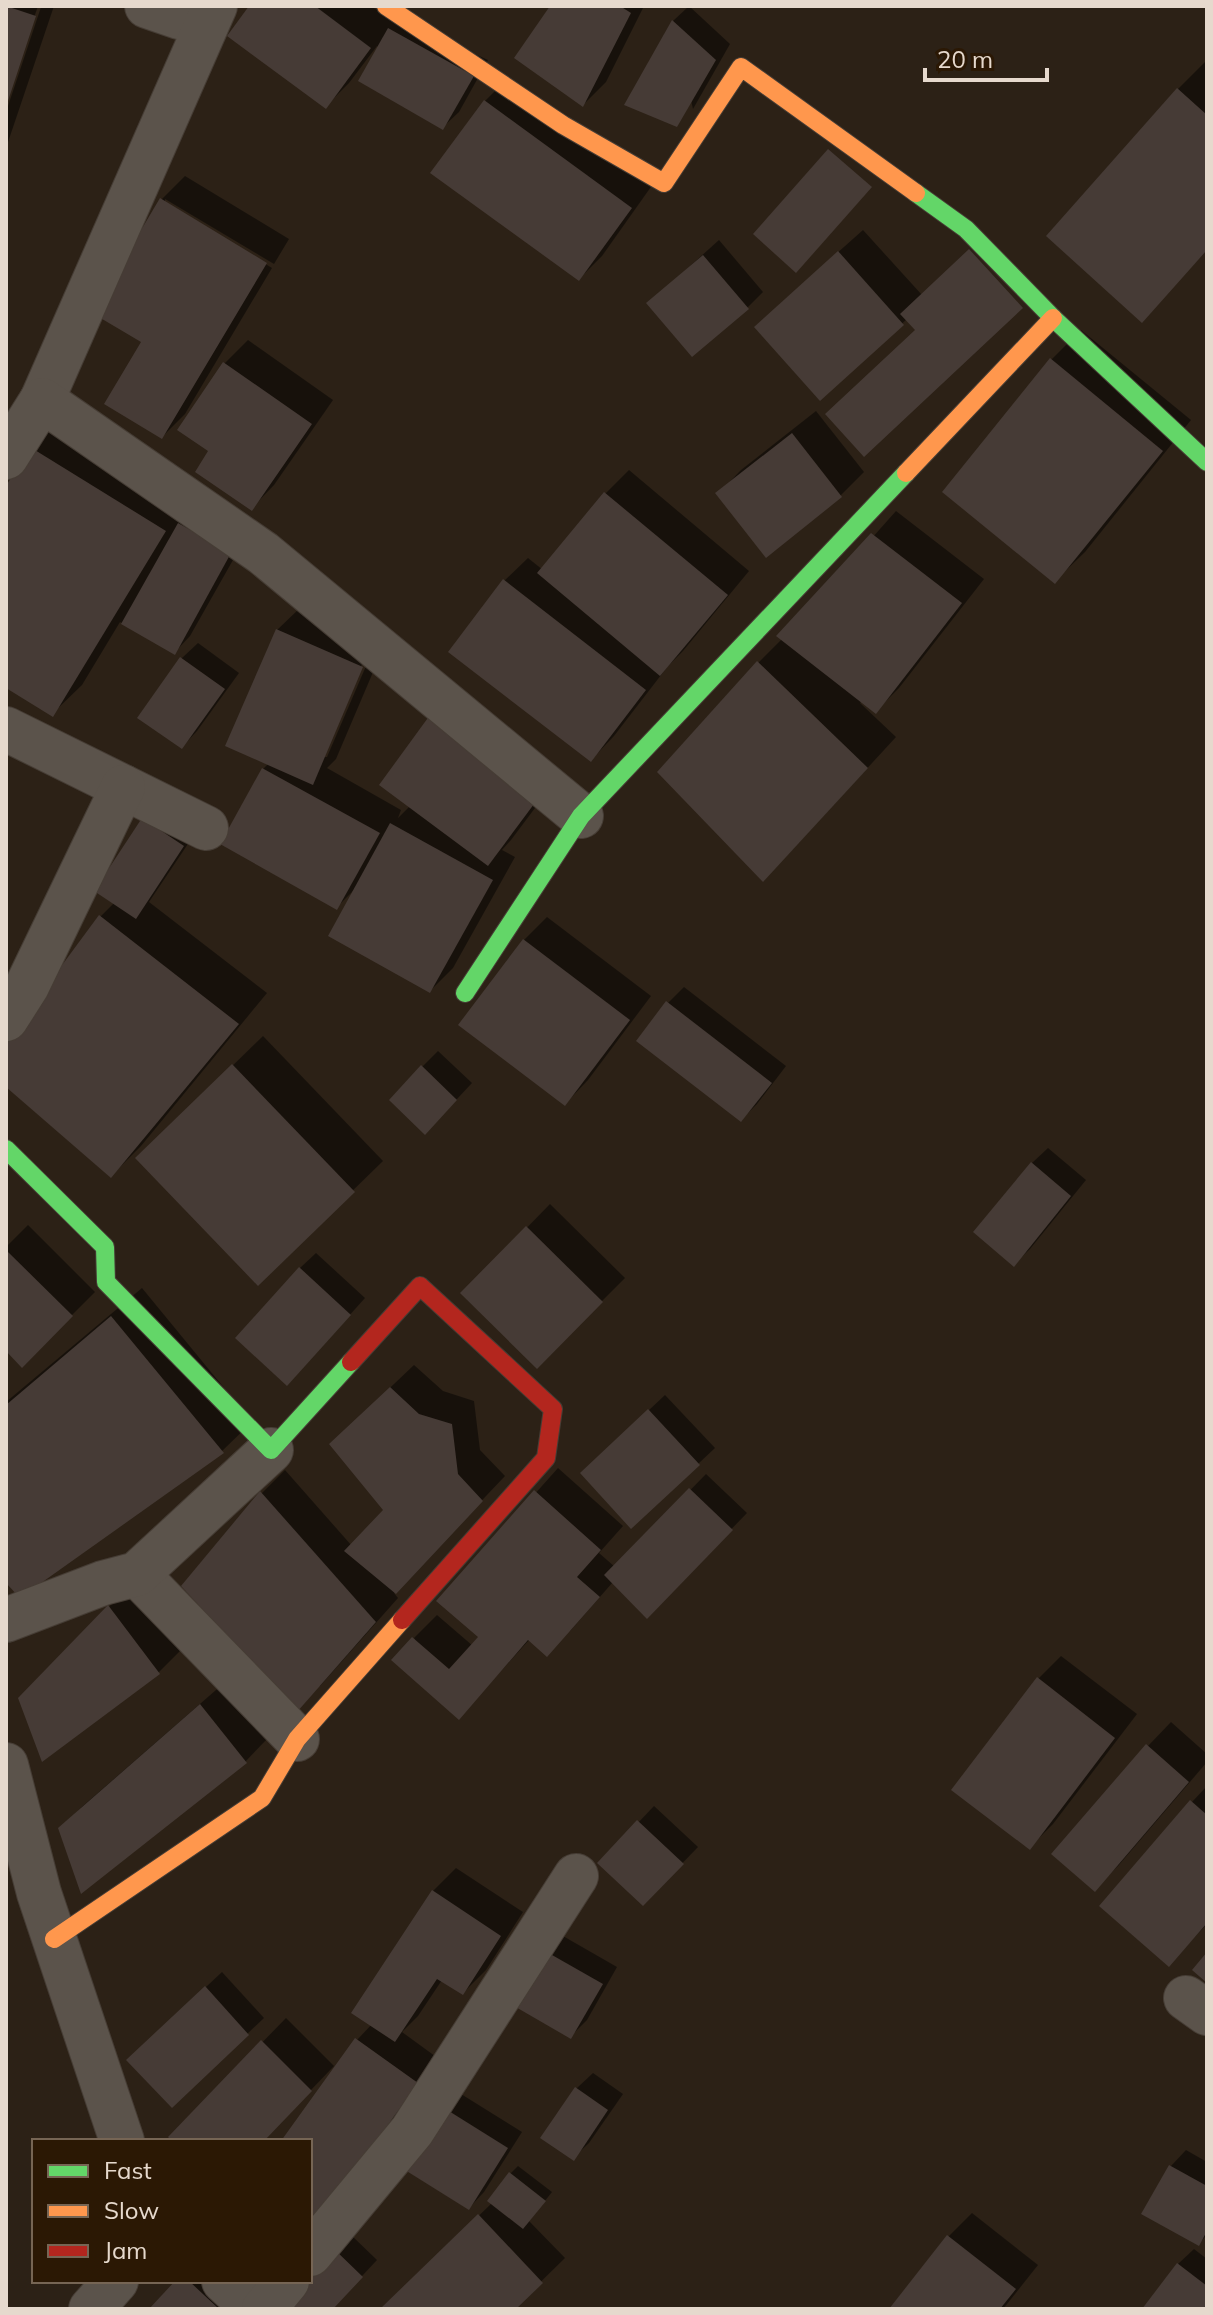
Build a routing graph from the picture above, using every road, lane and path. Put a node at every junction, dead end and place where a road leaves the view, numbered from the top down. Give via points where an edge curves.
1 (147, 6) edge
2 (192, 6) edge
3 (215, 6) edge
4 (386, 6) edge
5 (1053, 318) junction
6 (42, 400) junction
7 (6, 457) edge
8 (1207, 462) edge
9 (6, 729) edge
10 (123, 787) junction
11 (581, 816) junction
12 (206, 828) dead end
13 (465, 993) dead end
14 (6, 1019) edge
15 (6, 1149) edge
16 (271, 1450) junction
17 (137, 1574) junction
18 (6, 1620) edge
19 (297, 1739) junction
20 (6, 1765) edge
21 (576, 1876) dead end
22 (54, 1939) junction
23 (121, 2139) edge
24 (312, 2252) edge
25 (114, 2283) edge
26 (226, 2283) edge
27 (285, 2283) edge
28 (91, 2309) edge
29 (255, 2309) edge
30 (264, 2309) edge

1 - 2 street via 179,17
3 - 6 street
4 - 5 street via 563,125 664,183 741,67 966,229
5 - 8 street
5 - 11 street
6 - 7 street
6 - 11 street via 263,553
9 - 10 street
10 - 12 street
10 - 14 street
11 - 13 street
15 - 16 street via 105,1247 106,1282
16 - 17 street
16 - 19 street via 420,1286 553,1409 546,1458
17 - 18 street
17 - 19 street
19 - 22 street via 262,1798
20 - 22 street
21 - 24 street via 412,2131
22 - 23 street
25 - 28 street
26 - 29 street
27 - 30 street

